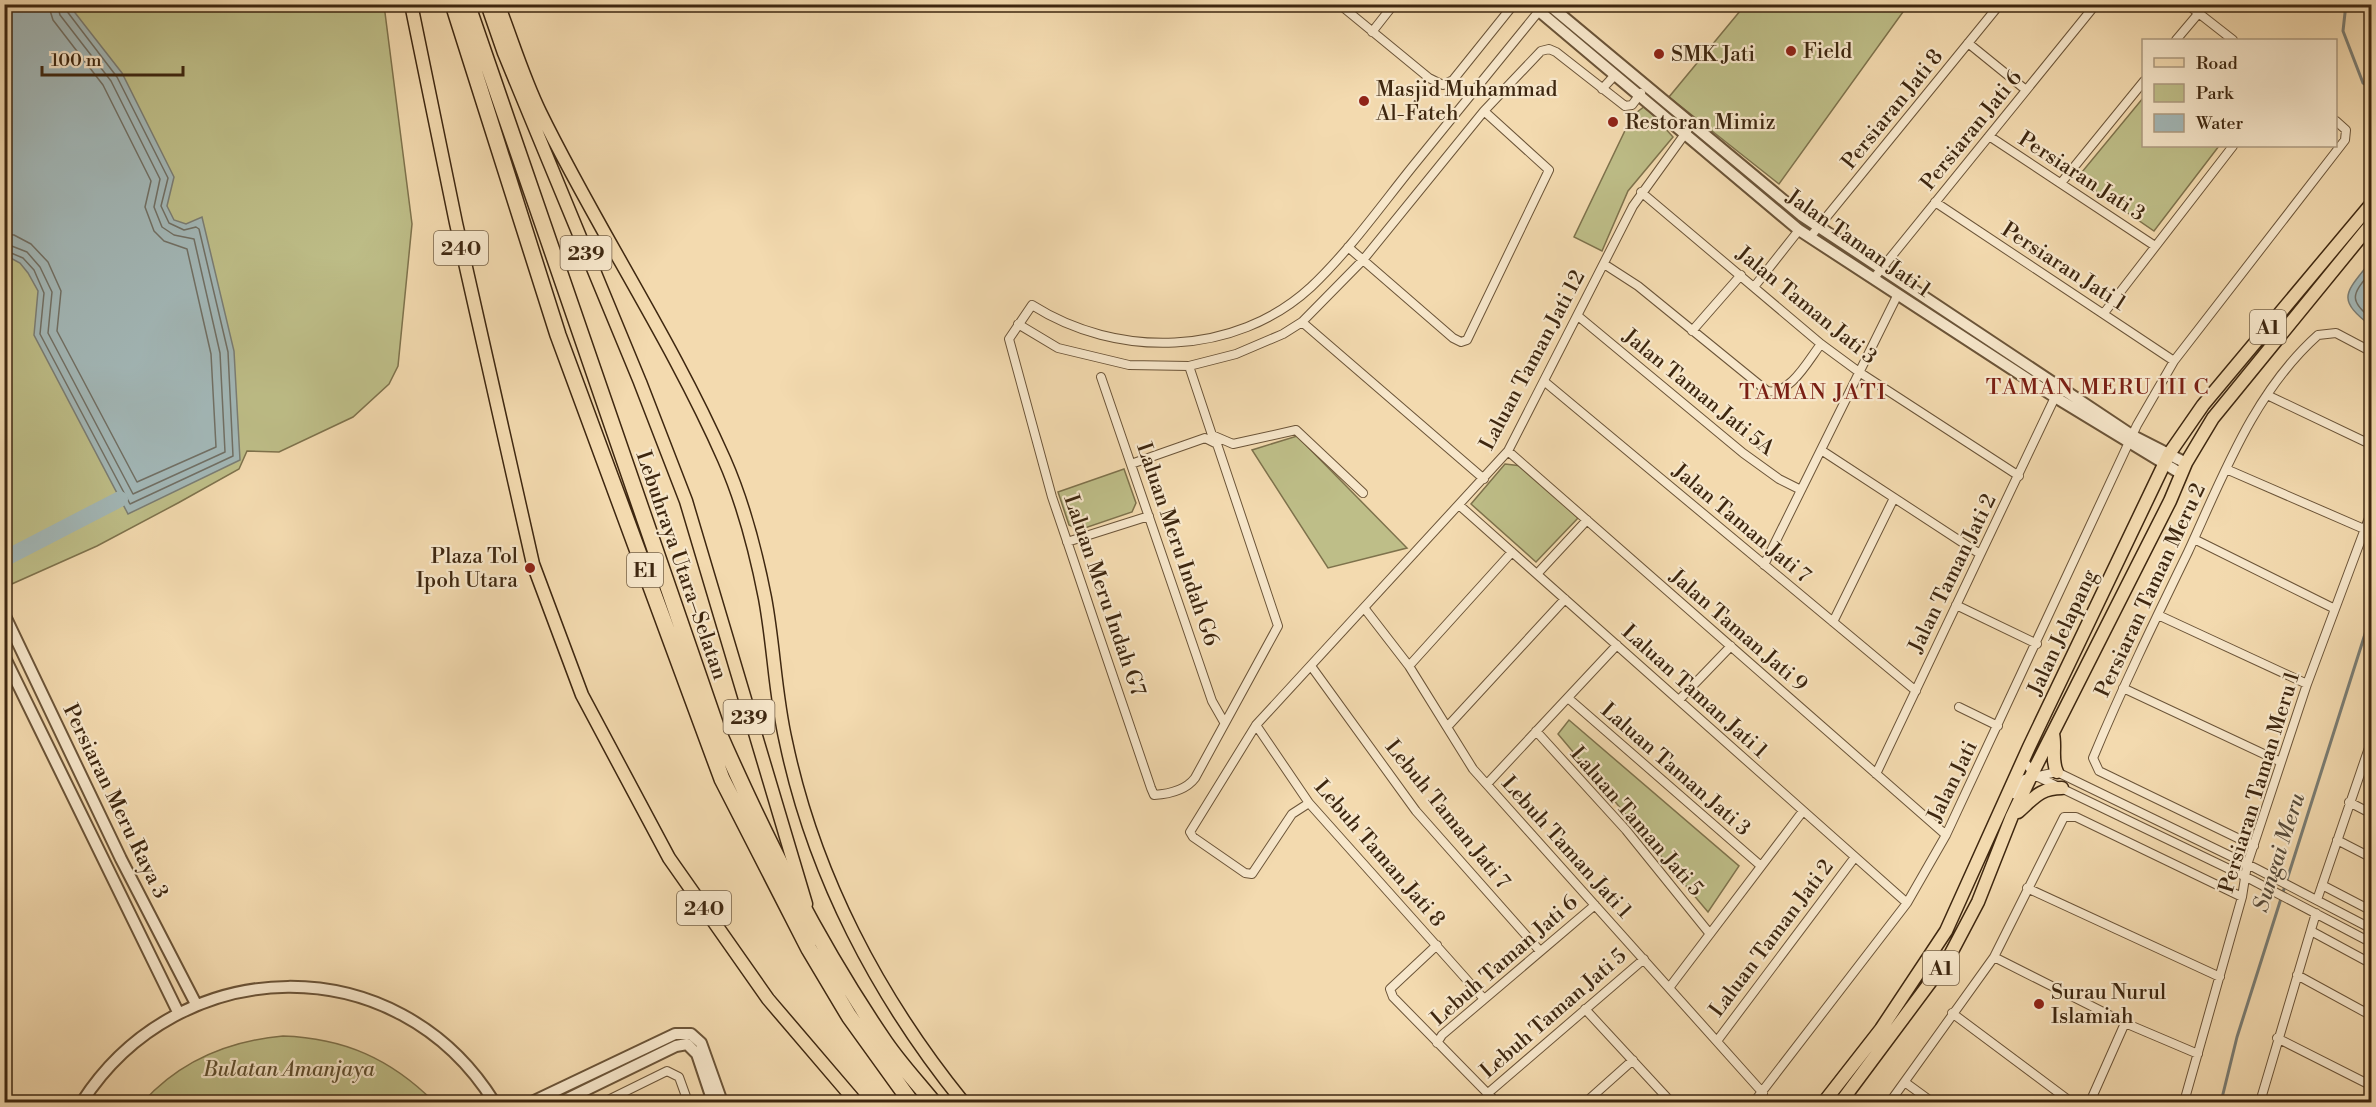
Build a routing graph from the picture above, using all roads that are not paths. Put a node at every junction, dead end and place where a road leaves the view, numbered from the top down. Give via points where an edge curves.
1 (411, 4) edge
2 (453, 4) edge
3 (467, 4) edge
4 (487, 4) edge
5 (498, 4) edge
6 (1340, 4) edge
7 (1394, 4) edge
8 (1514, 4) edge
9 (2000, 4) edge
10 (2096, 4) edge
11 (2187, 4) edge
12 (1544, 7) edge
13 (2198, 14) junction
14 (1372, 32) junction
15 (2177, 39) edge
16 (2232, 39) edge
17 (1968, 43) junction
18 (1615, 75) junction
19 (2142, 83) edge
20 (1602, 89) junction
21 (2026, 90) junction
22 (1643, 91) junction
23 (1484, 111) junction
24 (2337, 122) edge
25 (1689, 130) junction
26 (1989, 136) junction
27 (2232, 147) edge
28 (2061, 183) junction
29 (1641, 192) junction
30 (1935, 202) junction
31 (2372, 203) edge
32 (2372, 223) edge
33 (1819, 228) junction
34 (1800, 230) junction
35 (1810, 236) junction
36 (2155, 246) junction
37 (1348, 247) junction
38 (1363, 260) junction
39 (1604, 264) junction
40 (1878, 274) junction
41 (1741, 275) junction
42 (1754, 287) junction
43 (1898, 294) junction
44 (2104, 313) junction
45 (1578, 316) junction
46 (1302, 322) junction
47 (1018, 324) junction
48 (1692, 331) junction
49 (1821, 344) junction
50 (2372, 351) edge
51 (2174, 361) junction
52 (1189, 366) junction
53 (1859, 372) junction
54 (1101, 377) dead end
55 (1545, 382) junction
56 (2058, 393) junction
57 (2266, 395) junction
58 (2131, 440) junction
59 (2372, 445) edge
60 (1821, 450) junction
61 (1508, 451) junction
62 (2166, 459) junction
63 (1131, 464) junction
64 (2183, 468) junction
65 (2226, 469) junction
66 (2019, 476) junction
67 (1484, 479) junction
68 (1801, 490) junction
69 (1363, 493) dead end
70 (1894, 498) junction
71 (1459, 505) junction
72 (2372, 510) edge
73 (1149, 516) junction
74 (1587, 520) junction
75 (2364, 529) junction
76 (2194, 539) junction
77 (1067, 542) junction
78 (1512, 552) junction
79 (1980, 554) junction
80 (1764, 565) junction
81 (1537, 574) junction
82 (1565, 599) junction
83 (1956, 605) junction
84 (1365, 609) junction
85 (2335, 609) junction
86 (4, 614) edge
87 (2158, 615) junction
88 (1833, 622) junction
89 (2037, 644) junction
90 (1617, 645) junction
91 (1731, 646) junction
92 (4, 656) edge
93 (1311, 666) junction
94 (1410, 666) junction
95 (2307, 684) junction
96 (2122, 688) junction
97 (1916, 691) junction
98 (1568, 698) junction
99 (1679, 700) junction
100 (1959, 707) dead end
101 (1224, 722) junction
102 (1256, 725) junction
103 (1448, 726) junction
104 (1998, 726) junction
105 (1536, 731) junction
106 (2053, 734) junction
107 (2372, 739) edge
108 (2023, 760) junction
109 (2281, 762) junction
110 (2057, 772) junction
111 (1876, 774) junction
112 (2034, 775) junction
113 (1487, 783) junction
114 (2062, 788) junction
115 (2349, 802) junction
116 (1309, 803) junction
117 (1803, 811) junction
118 (2372, 814) edge
119 (2012, 816) junction
120 (1946, 835) junction
121 (2337, 840) junction
122 (2254, 846) junction
123 (1855, 857) junction
124 (2372, 858) edge
125 (1761, 866) junction
126 (2251, 867) junction
127 (1973, 873) junction
128 (2248, 878) junction
129 (2322, 885) junction
130 (2027, 888) junction
131 (2241, 897) junction
132 (2316, 900) junction
133 (1907, 903) junction
134 (1595, 905) junction
135 (2372, 911) edge
136 (2316, 913) junction
137 (2372, 929) edge
138 (2311, 931) junction
139 (815, 932) junction
140 (1710, 934) junction
141 (2372, 943) edge
142 (1437, 945) junction
143 (1540, 951) junction
144 (1994, 957) junction
145 (1644, 959) junction
146 (2372, 964) edge
147 (2297, 975) junction
148 (2220, 977) junction
149 (1670, 988) junction
150 (1484, 999) junction
151 (196, 1004) junction
152 (1585, 1009) junction
153 (178, 1012) junction
154 (1952, 1013) junction
155 (2372, 1016) edge
156 (2125, 1023) junction
157 (2277, 1038) junction
158 (689, 1039) junction
159 (1717, 1041) junction
160 (1437, 1043) junction
161 (2198, 1054) junction
162 (1633, 1060) junction
163 (1906, 1083) junction
164 (2372, 1086) edge
165 (1763, 1093) junction
166 (1487, 1094) junction
167 (82, 1102) edge
168 (494, 1102) edge
169 (532, 1102) edge
170 (561, 1102) edge
171 (604, 1102) edge
172 (688, 1102) edge
173 (713, 1102) edge
174 (722, 1102) edge
175 (856, 1102) edge
176 (911, 1102) edge
177 (933, 1102) edge
178 (963, 1102) edge
179 (1496, 1102) edge
180 (1586, 1102) edge
181 (1671, 1102) edge
182 (1754, 1102) edge
183 (1824, 1102) edge
184 (1840, 1102) edge
185 (1890, 1102) edge
186 (1932, 1102) edge
187 (2071, 1102) edge
188 (2090, 1102) edge
189 (2184, 1102) edge
190 (2260, 1102) edge

1 - 175 main road, 240 via 533,564 582,695 669,858 768,999
2 - 176 highway, Lebuhraya Utara–Selatan / E1 via 558,335 722,779 808,949 849,1016
3 - 139 highway, Lebuhraya Utara–Selatan / E1 via 717,729 752,809
4 - 139 main road, 239 via 686,501
5 - 178 main road via 539,110 725,461 765,597 785,739 801,808 846,920 909,1031
6 - 14 street
7 - 14 street
8 - 14 street via 1453,80 1443,85
9 - 17 street, Persiaran Jati 8
10 - 21 street, Persiaran Jati 6
11 - 13 street
12 - 18 street, Jalan Taman Jati 1
12 - 22 street, Jalan Taman Jati 1
12 - 37 street
13 - 15 street
13 - 16 street
17 - 21 street
17 - 33 street, Persiaran Jati 8
18 - 20 street
18 - 22 street, Jalan Taman Jati 1
19 - 28 street
20 - 22 street via 1625,106 1632,105
20 - 23 street via 1549,49 1541,51
21 - 26 street, Persiaran Jati 6
22 - 25 street, Jalan Taman Jati 1
23 - 38 street
23 - 38 street via 1549,170 1467,340 1453,338
24 - 51 street, Jalan Jati via 2347,134 2342,145
25 - 29 street, Laluan Taman Jati 12
25 - 33 street, Jalan Taman Jati 1
25 - 34 street, Jalan Taman Jati 1
26 - 28 street, Persiaran Jati 3
26 - 30 street, Persiaran Jati 6
27 - 36 street
28 - 36 street, Persiaran Jati 3
29 - 39 street, Laluan Taman Jati 12
29 - 41 street, Jalan Taman Jati 3
30 - 40 street, Persiaran Jati 6
30 - 44 street, Persiaran Jati 1
31 - 62 main road, Jalan Jelapang / A1 via 2203,405
32 - 64 main road, Jalan Jelapang / A1 via 2213,418
33 - 35 street, Persiaran Jati 8
33 - 40 street, Jalan Taman Jati 1
34 - 35 street, Jalan Taman Jati 1
34 - 42 street
35 - 40 street, Jalan Taman Jati 1
36 - 44 street
37 - 38 street
37 - 47 street, Laluan Meru Indah G7 via 1310,288 1278,311 1251,326 1214,338 1174,344 1129,342 1065,324 1032,306
38 - 46 street
39 - 45 street, Laluan Taman Jati 12
39 - 48 street
40 - 43 street, Jalan Taman Jati 1
40 - 56 street, Jalan Taman Jati 1
41 - 42 street, Jalan Taman Jati 3
41 - 48 street
42 - 49 street, Jalan Taman Jati 3
43 - 53 street
43 - 56 street, Jalan Taman Jati 1
44 - 51 street, Persiaran Jati 1
45 - 55 street, Laluan Taman Jati 12
45 - 68 street, Jalan Taman Jati 5A via 1743,453
46 - 52 street via 1251,349
46 - 67 street
47 - 52 street via 1079,356 1129,365
47 - 77 street, Laluan Meru Indah G7 via 1008,342
48 - 49 street via 1762,389 1772,392 1789,383
49 - 53 street, Jalan Taman Jati 3
50 - 57 street, Persiaran Taman Meru 2 via 2336,333 2318,335
51 - 58 street, Jalan Jati
52 - 69 street via 1212,435 1233,444 1296,430
53 - 60 street
53 - 66 street, Jalan Taman Jati 3
54 - 63 street, Laluan Meru Indah G6
55 - 61 street, Laluan Taman Jati 12
55 - 80 street, Jalan Taman Jati 7
56 - 58 street, Jalan Taman Jati 1
56 - 66 street, Jalan Taman Jati 2
57 - 59 street
57 - 65 street, Persiaran Taman Meru 2
58 - 62 street, Jalan Taman Jati 1
58 - 89 street, Jalan Jati
60 - 68 street
60 - 70 street
61 - 67 street, Laluan Taman Jati 12
61 - 74 street, Jalan Taman Jati 9
62 - 64 street, Jalan Taman Jati 1
62 - 108 main road, Jalan Jelapang / A1
63 - 73 street, Laluan Meru Indah G6
63 - 101 street via 1205,438 1217,444 1222,454 1278,626
64 - 106 main road, Jalan Jelapang / A1
65 - 75 street
65 - 76 street, Persiaran Taman Meru 2
66 - 79 street, Jalan Taman Jati 2
67 - 71 street, Laluan Taman Jati 12
68 - 80 street
70 - 79 street
70 - 88 street
71 - 78 street, Laluan Taman Jati 1
71 - 84 street, Laluan Taman Jati 12
72 - 75 street, Persiaran Taman Meru 1
73 - 77 street
73 - 101 street, Laluan Meru Indah G6 via 1212,701
74 - 81 street
74 - 91 street, Jalan Taman Jati 9
75 - 85 street, Persiaran Taman Meru 1
76 - 85 street
76 - 87 street, Persiaran Taman Meru 2
77 - 101 street, Laluan Meru Indah G7 via 1154,795 1191,783
78 - 81 street, Laluan Taman Jati 1
78 - 94 street
79 - 83 street, Jalan Taman Jati 2
80 - 88 street, Jalan Taman Jati 7
81 - 82 street, Laluan Taman Jati 1
82 - 90 street, Laluan Taman Jati 1
82 - 103 street
83 - 89 street
83 - 97 street, Jalan Taman Jati 2
84 - 93 street, Laluan Taman Jati 12
84 - 94 street, Lebuh Taman Jati 1
85 - 95 street, Persiaran Taman Meru 1
86 - 151 street, Persiaran Meru Raya 3 via 121,859
87 - 95 street
87 - 96 street, Persiaran Taman Meru 2
88 - 97 street, Jalan Taman Jati 7
89 - 104 street, Jalan Jati
90 - 98 street
90 - 99 street, Laluan Taman Jati 1
91 - 99 street
91 - 111 street, Jalan Taman Jati 9
92 - 153 street, Persiaran Meru Raya 3
93 - 102 street, Laluan Taman Jati 12
93 - 143 street, Lebuh Taman Jati 7 via 1416,811
94 - 103 street, Lebuh Taman Jati 1
95 - 109 street, Persiaran Taman Meru 1
96 - 109 street
96 - 122 street, Persiaran Taman Meru 2 via 2093,759 2099,771
97 - 111 street, Jalan Taman Jati 2
98 - 105 street
98 - 125 street, Laluan Taman Jati 3
99 - 117 street, Laluan Taman Jati 1
100 - 104 street
102 - 116 street, Lebuh Taman Jati 8
102 - 116 street, Laluan Taman Jati 12 via 1191,835 1252,874 1292,814
103 - 113 street, Lebuh Taman Jati 1 via 1473,769
104 - 120 street, Jalan Jati
105 - 113 street
105 - 140 street, Laluan Taman Jati 5 via 1626,830
106 - 110 main road
106 - 112 main road, Jalan Jelapang / A1
107 - 115 street
108 - 112 street
108 - 127 main road, Jalan Jelapang / A1
109 - 122 street, Persiaran Taman Meru 1
110 - 112 street
110 - 126 street
111 - 120 street, Jalan Taman Jati 9
112 - 114 street
112 - 119 main road, Jalan Jelapang / A1
112 - 127 street via 2017,787
113 - 134 street, Lebuh Taman Jati 1
114 - 119 main road via 2044,789
114 - 128 street
115 - 118 street
115 - 121 street
116 - 142 street, Lebuh Taman Jati 8
117 - 123 street, Laluan Taman Jati 1
117 - 125 street
119 - 184 main road, Jalan Jelapang / A1 via 1978,902 1949,957
120 - 133 street, Jalan Jati
121 - 124 street
121 - 129 street
122 - 126 street, Persiaran Taman Meru 1
123 - 133 street, Laluan Taman Jati 1
123 - 159 street, Laluan Taman Jati 2
125 - 140 street
126 - 128 street, Persiaran Taman Meru 1
126 - 132 street
127 - 183 main road, Jalan Jelapang / A1 via 1946,931 1881,1029
128 - 131 street, Persiaran Taman Meru 1
128 - 136 street
129 - 132 street
129 - 135 street
130 - 131 street via 2064,817 2072,816
130 - 144 street
130 - 148 street
131 - 148 street, Persiaran Taman Meru 1
132 - 137 street
133 - 165 street, Jalan Jati
134 - 143 street, Lebuh Taman Jati 6
134 - 145 street, Lebuh Taman Jati 1
136 - 138 street
136 - 141 street
138 - 146 street
138 - 147 street
139 - 177 highway, Lebuhraya Utara–Selatan / E1 via 883,1040
140 - 149 street
142 - 150 street, Lebuh Taman Jati 8
142 - 160 street via 1390,989 1399,1004
143 - 150 street, Lebuh Taman Jati 6
144 - 154 street
144 - 156 street
145 - 149 street, Lebuh Taman Jati 1
145 - 152 street, Lebuh Taman Jati 5
147 - 155 street
147 - 157 street
148 - 161 street, Persiaran Taman Meru 1
149 - 159 street, Lebuh Taman Jati 1
150 - 160 street, Lebuh Taman Jati 6
151 - 153 street
151 - 168 street via 236,992 278,986 312,987 367,1000 409,1019 437,1038 463,1061
152 - 162 street
152 - 166 street, Lebuh Taman Jati 5
153 - 167 street via 124,1050
154 - 163 street
154 - 187 street
156 - 161 street
156 - 188 street
157 - 164 street
157 - 190 street
158 - 169 street via 675,1034
158 - 170 street
158 - 173 street
158 - 174 street via 701,1043
159 - 165 street, Lebuh Taman Jati 1
160 - 166 street
161 - 189 street, Persiaran Taman Meru 1
162 - 180 street
162 - 181 street
163 - 185 street
163 - 186 street
165 - 182 street, Jalan Jati
166 - 179 street
171 - 172 street via 667,1071 679,1077

